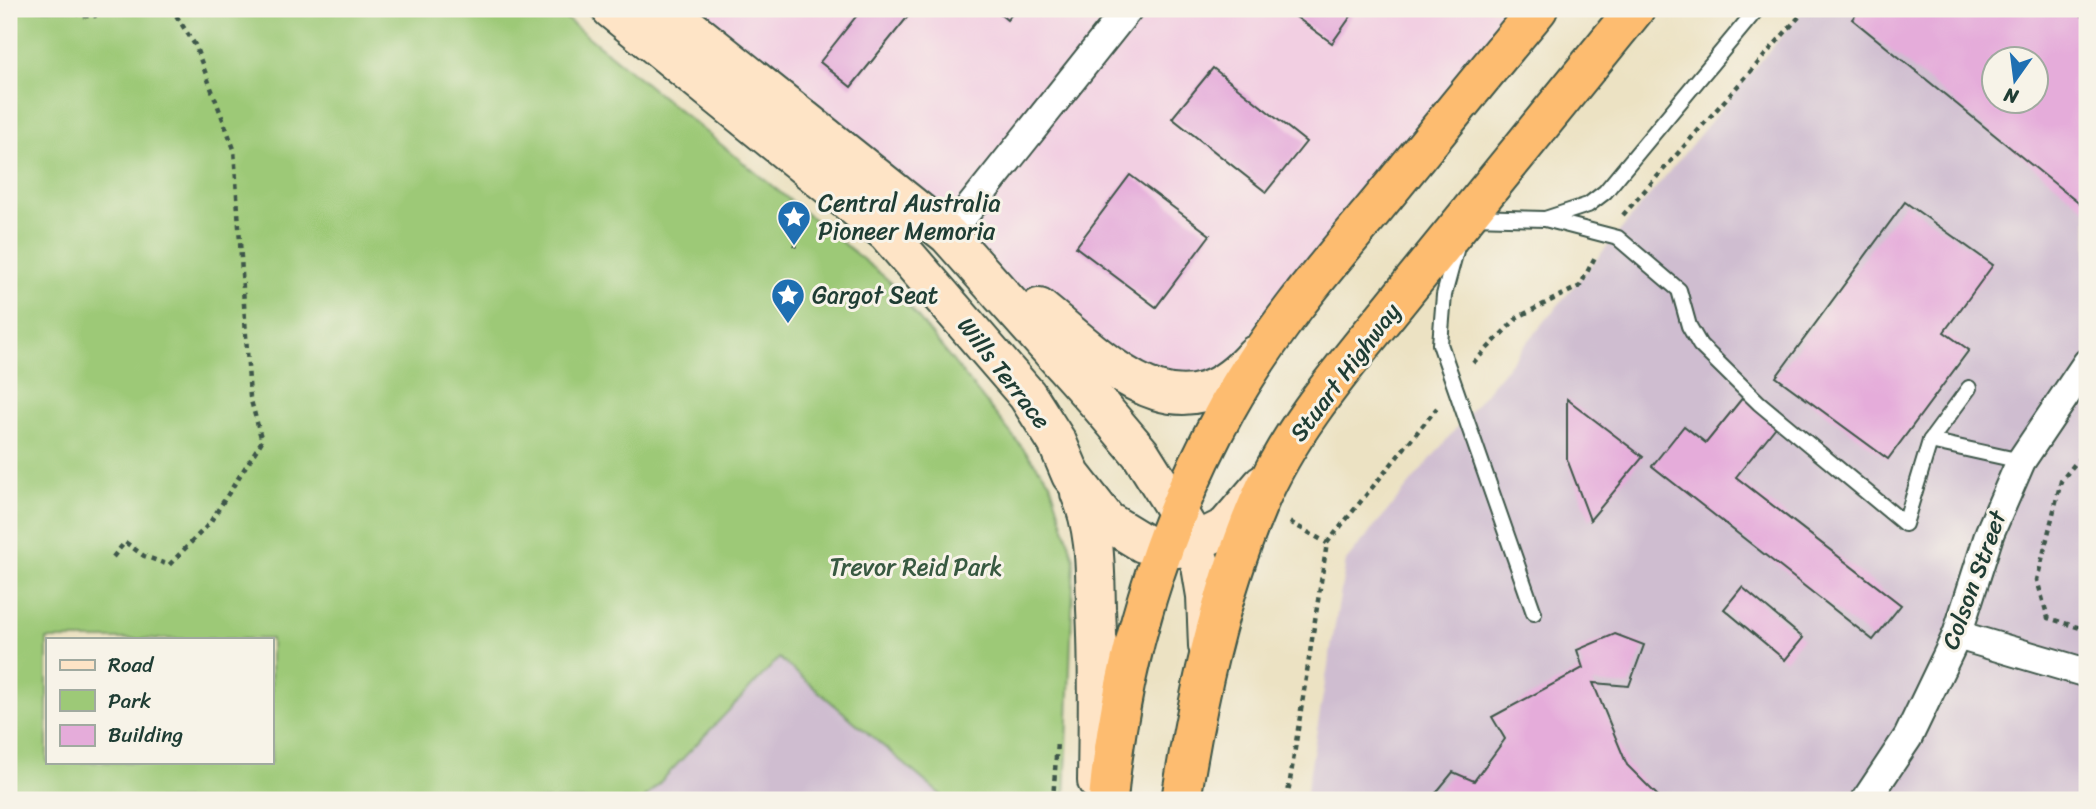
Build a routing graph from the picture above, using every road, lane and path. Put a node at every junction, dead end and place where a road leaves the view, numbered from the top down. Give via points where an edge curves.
1 (65, 9) edge
2 (94, 9) edge
3 (172, 9) edge
4 (611, 9) edge
5 (666, 9) edge
6 (1128, 9) edge
7 (1538, 9) edge
8 (1635, 9) edge
9 (1757, 9) edge
10 (1806, 9) edge
11 (816, 208) dead end
12 (1465, 218) junction
13 (1545, 219) junction
14 (948, 235) junction
15 (1611, 237) junction
16 (794, 247) dead end
17 (920, 270) junction
18 (1276, 331) junction
19 (2087, 363) edge
20 (1455, 382) junction
21 (1969, 388) dead end
22 (1930, 441) junction
23 (2087, 449) edge
24 (2021, 461) junction
25 (1276, 467) junction
26 (1071, 475) junction
27 (1178, 535) junction
28 (113, 557) dead end
29 (1534, 613) dead end
30 (2087, 630) edge
31 (1957, 635) junction
32 (1208, 659) junction
33 (2087, 673) edge
34 (1097, 800) edge
35 (1108, 800) edge
36 (1181, 800) edge
37 (1287, 800) edge
38 (1866, 800) edge

1 - 2 path via 95,16
3 - 28 path via 195,46 233,149 250,397 262,441 209,524 169,565 144,556 125,542
4 - 17 main road, Wills Terrace via 878,226
5 - 14 main road, Wills Terrace
6 - 14 street
7 - 18 highway
8 - 12 highway, Stuart Highway
9 - 13 lane via 1605,192 1588,205
10 - 15 path
11 - 16 path
12 - 13 lane
12 - 20 lane via 1444,295 1440,344
12 - 25 highway, Stuart Highway via 1336,377
13 - 15 lane
14 - 17 main road
14 - 18 main road via 1122,375 1147,389 1175,397 1214,390 1239,374
14 - 27 main road, Wills Terrace via 1141,454
15 - 20 path via 1580,286 1518,317
15 - 22 lane via 1679,290 1700,345 1759,403 1905,524
17 - 26 main road, Wills Terrace via 1027,396 1057,442
18 - 27 highway via 1228,406
19 - 24 street, Colson Street
20 - 29 lane
20 - 37 path via 1328,543
21 - 22 lane
22 - 24 lane
23 - 30 path via 2061,481 2037,580 2048,618
24 - 31 street, Colson Street via 1990,532
25 - 27 main road via 1226,527
25 - 32 highway, Stuart Highway via 1229,582
26 - 27 main road, Wills Terrace via 1107,521 1143,543
26 - 34 main road via 1090,524 1095,561
27 - 32 main road via 1206,596
27 - 35 highway via 1126,682
31 - 33 street
31 - 38 street, Colson Street via 1908,737
32 - 36 highway, Stuart Highway

